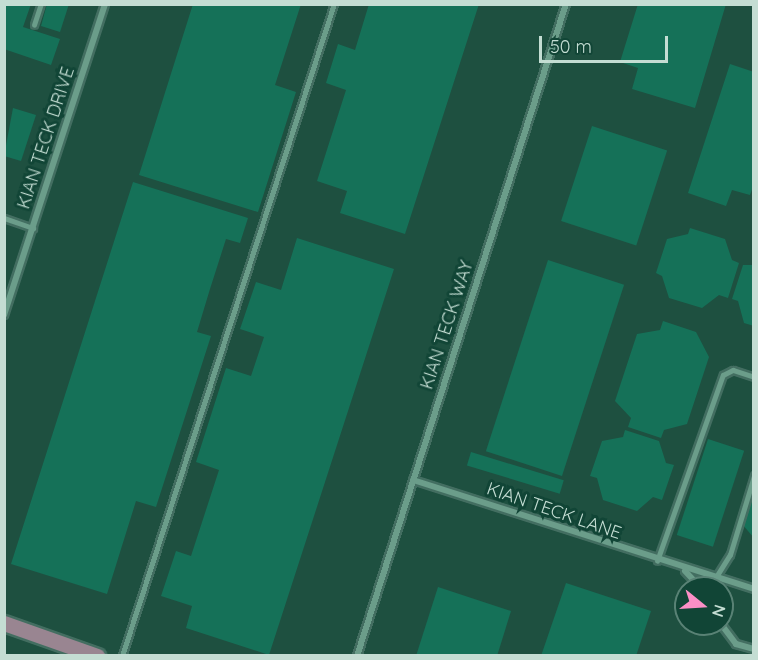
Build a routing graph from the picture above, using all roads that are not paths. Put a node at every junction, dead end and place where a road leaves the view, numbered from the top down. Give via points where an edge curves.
1 (41, 4) edge
2 (105, 4) edge
3 (334, 4) edge
4 (566, 4) edge
5 (34, 25) dead end
6 (4, 218) edge
7 (33, 228) junction
8 (4, 315) edge
9 (753, 377) edge
10 (753, 476) edge
11 (413, 480) junction
12 (657, 561) junction
13 (685, 571) junction
14 (690, 576) edge
15 (711, 576) edge
16 (717, 576) edge
17 (734, 583) edge
18 (753, 589) edge
19 (4, 623) edge
20 (730, 636) edge
21 (753, 650) edge
22 (97, 656) edge
23 (122, 656) edge
24 (357, 656) edge

1 - 5 lane
2 - 7 street, KIAN TECK DRIVE
3 - 23 lane
4 - 11 street, KIAN TECK WAY
6 - 7 lane
7 - 8 street, KIAN TECK DRIVE
9 - 12 lane via 733,370 723,375
10 - 16 lane via 730,555
11 - 12 street, KIAN TECK LANE
11 - 24 street, KIAN TECK WAY
12 - 13 street, KIAN TECK LANE
13 - 14 street, KIAN TECK LANE
13 - 15 street, KIAN TECK LANE
17 - 18 street, KIAN TECK LANE
19 - 22 main road
20 - 21 street via 736,644

